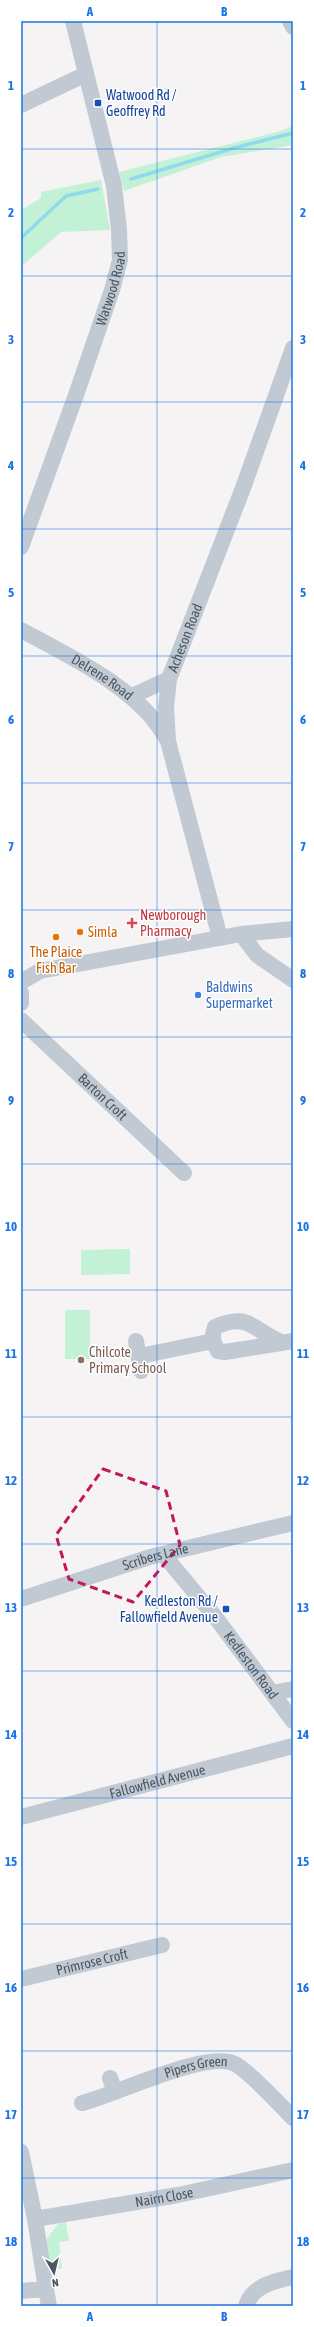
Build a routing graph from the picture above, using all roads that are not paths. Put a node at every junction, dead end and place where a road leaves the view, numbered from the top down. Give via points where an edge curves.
1 (73, 21) edge
2 (290, 21) edge
3 (293, 27) edge
4 (86, 74) junction
5 (21, 105) edge
6 (293, 348) edge
7 (21, 547) edge
8 (21, 630) edge
9 (169, 679) junction
10 (132, 696) junction
11 (168, 741) junction
12 (293, 929) edge
13 (241, 934) junction
14 (220, 938) junction
15 (293, 980) edge
16 (21, 982) edge
17 (21, 993) edge
18 (21, 1003) edge
19 (21, 1020) edge
20 (184, 1173) dead end
21 (213, 1341) junction
22 (286, 1341) edge
23 (139, 1356) dead end
24 (293, 1523) edge
25 (163, 1554) junction
26 (21, 1600) edge
27 (293, 1689) edge
28 (273, 1693) junction
29 (293, 1721) edge
30 (293, 1746) edge
31 (21, 1817) edge
32 (162, 1945) dead end
33 (21, 1978) edge
34 (82, 2103) dead end
35 (293, 2118) edge
36 (21, 2152) edge
37 (293, 2170) edge
38 (35, 2219) junction
39 (293, 2277) edge
40 (46, 2289) junction
41 (21, 2291) edge
42 (49, 2306) edge
43 (246, 2306) edge

1 - 4 street, Watwood Road
2 - 3 street
4 - 5 street
4 - 7 street, Watwood Road via 114,186 120,230 120,260 76,395
6 - 9 street, Acheson Road via 243,488
8 - 10 street, Delrene Road
9 - 10 street
9 - 11 street, Acheson Road via 166,707
10 - 11 street, Delrene Road via 158,723
11 - 14 street, Acheson Road
12 - 13 street
13 - 14 street
13 - 15 street via 257,954
14 - 16 street via 40,971
17 - 18 street
19 - 20 street, Barton Croft
21 - 22 street via 218,1351 225,1352
21 - 22 street via 215,1327 242,1321 252,1323 265,1335
21 - 23 street
24 - 25 street, Scribers Lane
25 - 26 street, Scribers Lane
25 - 28 street, Kedleston Road
27 - 28 street
28 - 29 street, Kedleston Road
30 - 31 street, Fallowfield Avenue
32 - 33 street, Primrose Croft
34 - 35 street, Pipers Green via 101,2099 113,2085 223,2060 237,2065
36 - 38 street
37 - 38 street, Nairn Close via 178,2195
38 - 40 street
39 - 43 street via 267,2284 252,2294
40 - 41 street
40 - 42 street

